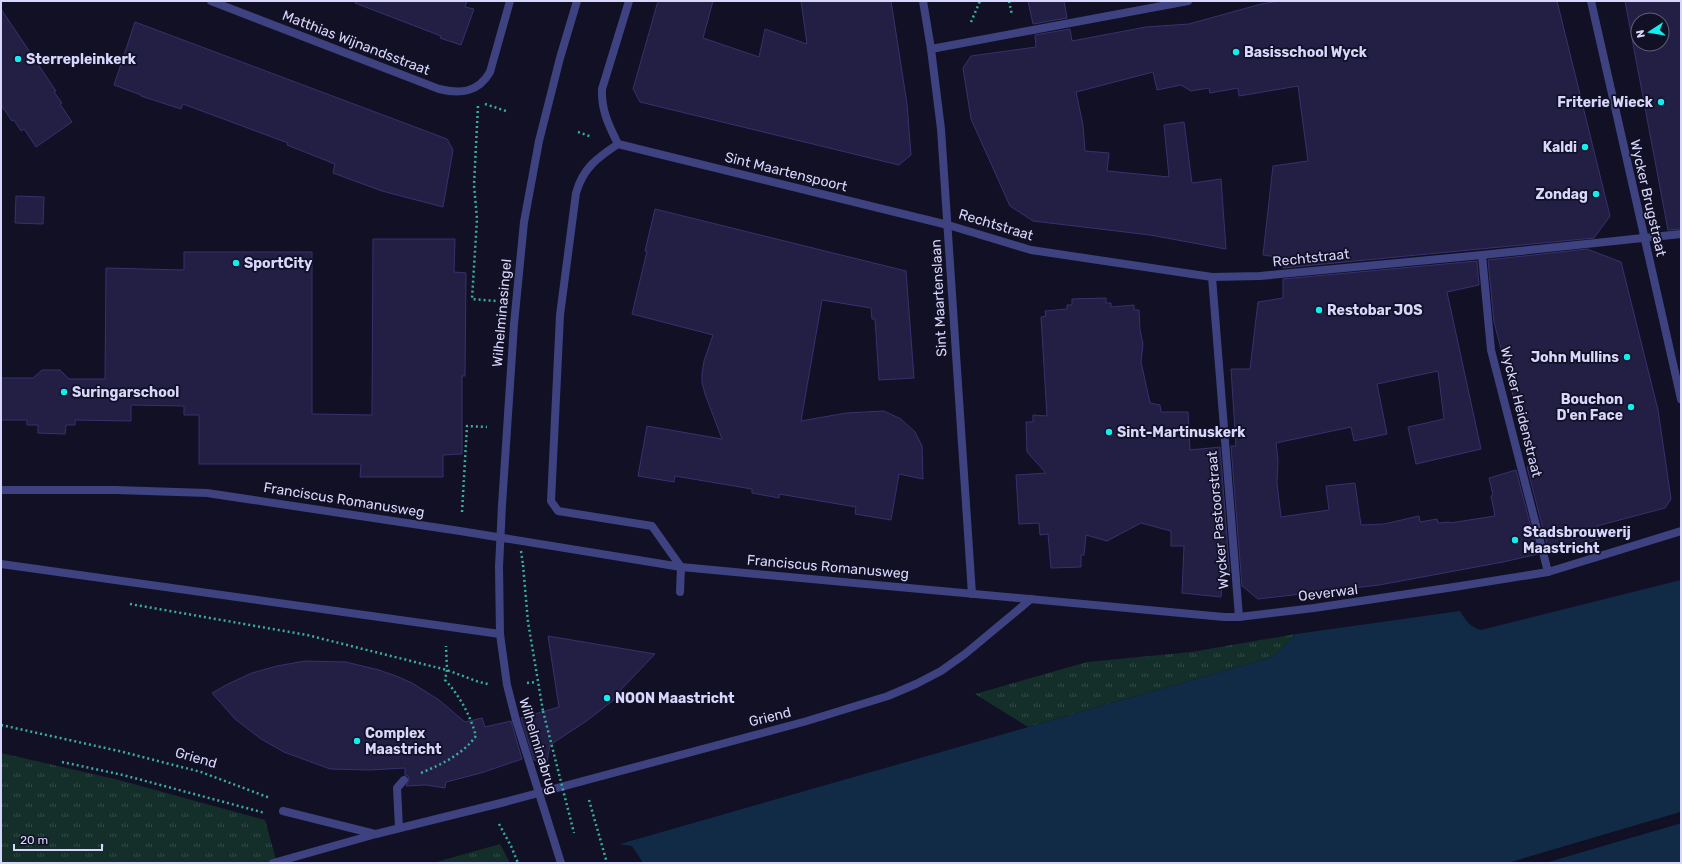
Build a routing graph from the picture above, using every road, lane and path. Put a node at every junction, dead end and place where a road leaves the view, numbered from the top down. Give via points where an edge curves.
1 (211, 1) edge
2 (510, 1) edge
3 (577, 1) edge
4 (629, 1) edge
5 (923, 1) edge
6 (1188, 1) edge
7 (1591, 1) edge
8 (931, 49) junction
9 (470, 91) junction
10 (487, 105) dead end
11 (506, 111) dead end
12 (578, 132) dead end
13 (591, 136) dead end
14 (618, 144) junction
15 (948, 225) junction
16 (1681, 234) edge
17 (1643, 238) junction
18 (1482, 255) junction
19 (1212, 277) junction
20 (516, 302) junction
21 (1681, 400) edge
22 (467, 426) dead end
23 (1, 490) edge
24 (460, 531) junction
25 (1681, 531) edge
26 (1, 564) edge
27 (523, 565) dead end
28 (681, 567) junction
29 (1548, 572) junction
30 (680, 592) dead end
31 (972, 594) junction
32 (1031, 599) junction
33 (123, 603) dead end
34 (1239, 617) junction
35 (446, 627) junction
36 (500, 634) junction
37 (447, 670) junction
38 (538, 682) junction
39 (507, 685) junction
40 (1, 725) edge
41 (62, 762) dead end
42 (433, 768) dead end
43 (404, 780) dead end
44 (584, 780) junction
45 (283, 811) junction
46 (496, 820) dead end
47 (399, 828) junction
48 (376, 834) junction
49 (576, 840) dead end
50 (273, 863) edge
51 (518, 863) edge
52 (561, 863) edge
53 (607, 863) edge

1 - 9 street, Matthias Wijnandsstraat via 439,89 460,93
2 - 9 street via 490,72 479,86
3 - 20 street, Wilhelminasingel via 560,58 531,179
4 - 14 street via 601,100
5 - 8 street, Sint Maartenslaan
6 - 8 street
7 - 17 street, Wycker Brugstraat
8 - 15 street, Sint Maartenslaan via 941,129
9 - 20 path via 478,102 474,185 477,219 472,299
10 - 11 path
12 - 13 path
14 - 15 street, Sint Maartenspoort
14 - 28 street via 589,166 582,175 576,193 560,315 551,501 558,511 652,526
15 - 19 street, Rechtstraat via 1031,250
15 - 31 street, Sint Maartenslaan
16 - 17 street, Rechtstraat
17 - 18 street, Rechtstraat
17 - 21 street, Wycker Brugstraat
18 - 19 street, Rechtstraat via 1260,276
18 - 29 street, Wycker Heidenstraat via 1491,350
19 - 34 street, Wycker Pastoorstraat
20 - 36 street, Wilhelminasingel, bridge via 499,567
22 - 24 path
23 - 24 street, Franciscus Romanusweg via 208,493
24 - 28 street, Franciscus Romanusweg
25 - 29 street, Oeverwal
26 - 35 street
27 - 38 path via 528,622
28 - 30 street
28 - 31 street, Franciscus Romanusweg
29 - 34 street, Oeverwal via 1367,601
31 - 32 street, Oeverwal
32 - 34 street, Oeverwal
32 - 44 street, Griend via 941,671 888,696 807,721
33 - 37 path via 307,635
35 - 36 street
35 - 37 path
36 - 39 street, Wilhelminabrug
37 - 39 path via 479,682
37 - 42 path via 445,680 472,719 476,736 452,759
38 - 39 path
38 - 49 path, bridge via 543,712
39 - 52 street, Wilhelminabrug, bridge
40 - 45 path, Griend via 201,772 270,797
41 - 45 path via 123,775 262,813
43 - 47 street via 397,788
44 - 47 street, Griend
44 - 53 path
45 - 48 street
46 - 51 path
47 - 48 street, Griend
48 - 50 street, Griend

